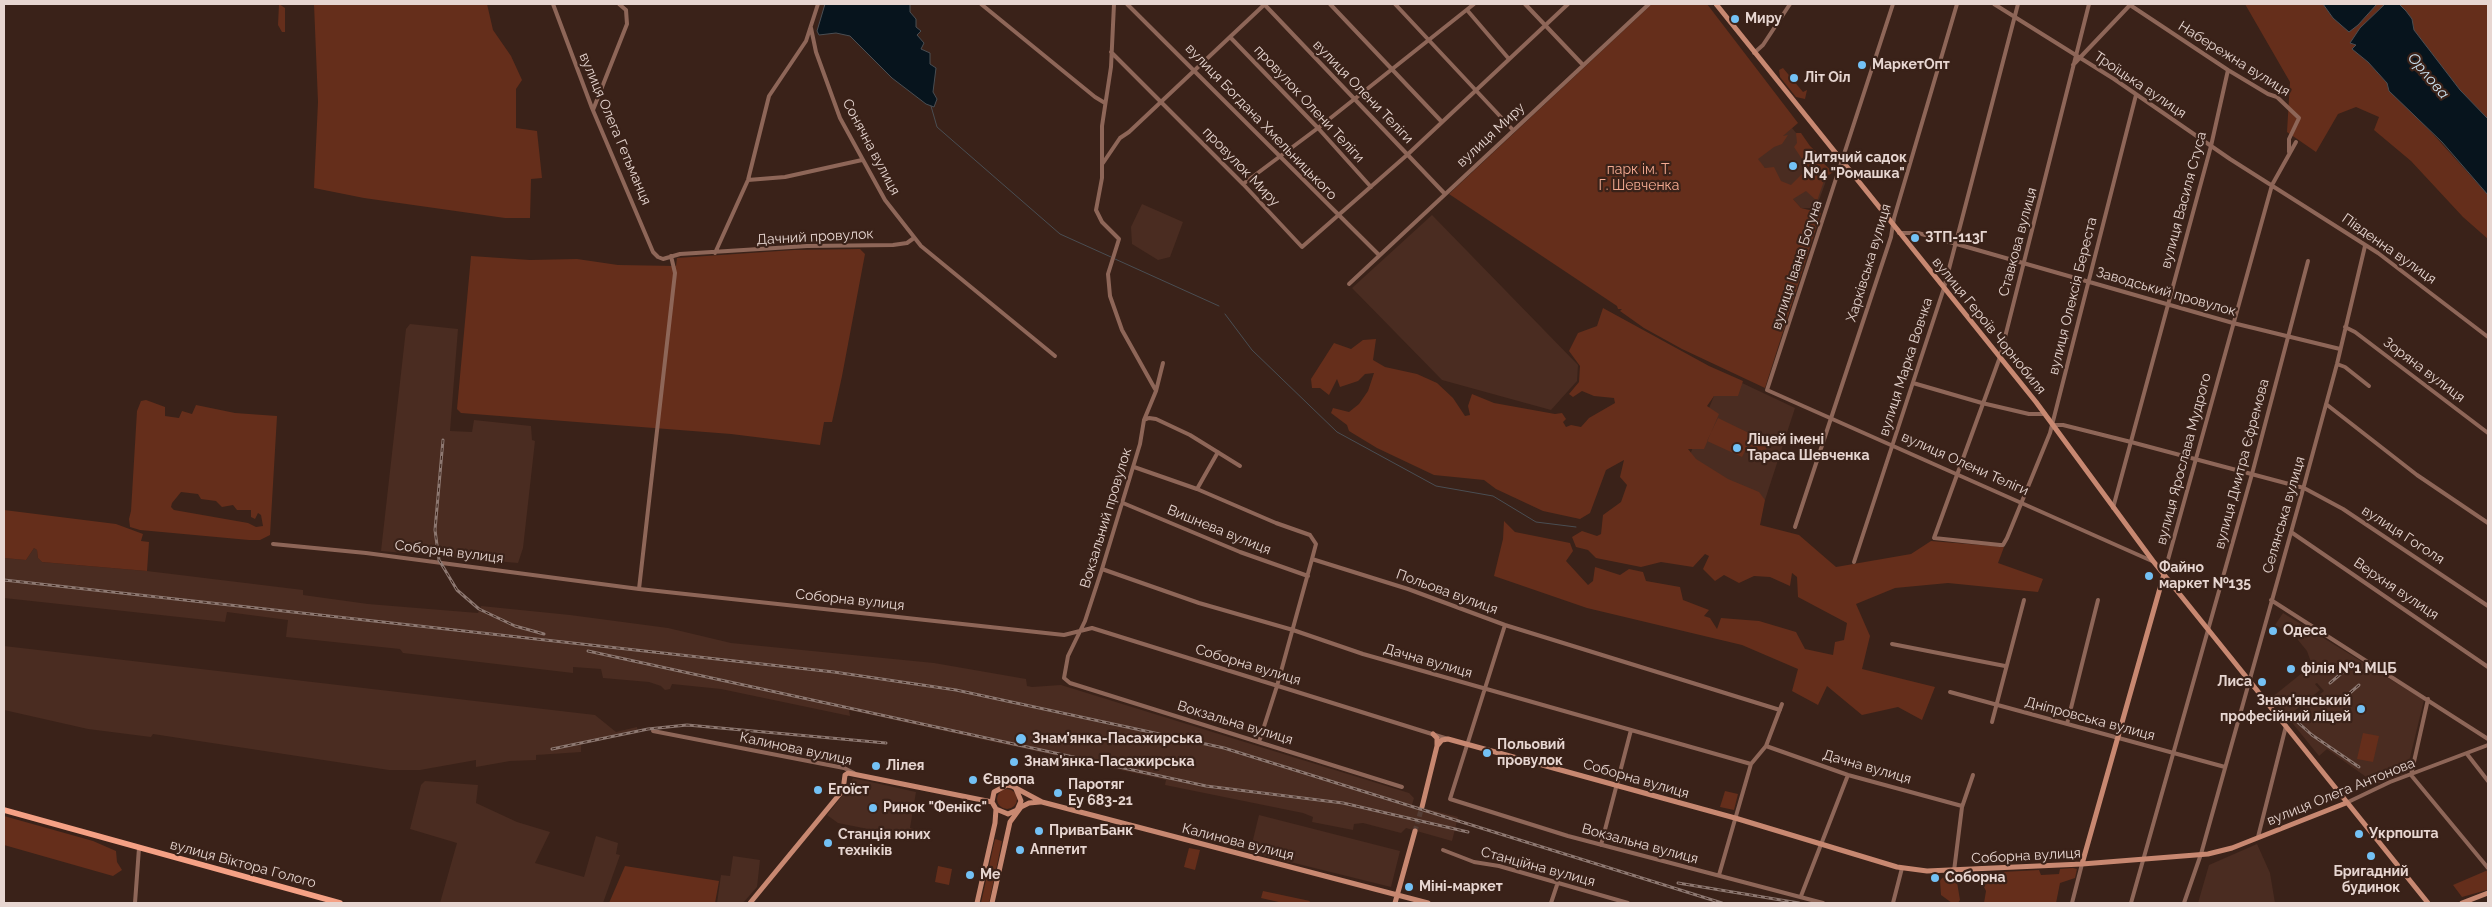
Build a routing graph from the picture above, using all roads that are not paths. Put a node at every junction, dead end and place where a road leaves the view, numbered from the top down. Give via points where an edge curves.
1 (553, 4) edge
2 (619, 4) edge
3 (818, 4) edge
4 (981, 4) edge
5 (1114, 4) edge
6 (1127, 4) edge
7 (1264, 4) edge
8 (1330, 4) edge
9 (1395, 4) edge
10 (1474, 4) edge
11 (1525, 4) edge
12 (1568, 4) edge
13 (1648, 4) edge
14 (1790, 4) edge
15 (1893, 4) edge
16 (1957, 4) edge
17 (1994, 4) edge
18 (2018, 4) edge
19 (2089, 4) edge
20 (1719, 5) edge
21 (1467, 10) junction
22 (2015, 17) junction
23 (1545, 26) junction
24 (811, 28) junction
25 (1230, 37) junction
26 (1427, 40) junction
27 (1111, 52) junction
28 (1754, 53) junction
29 (2075, 55) junction
30 (1509, 59) junction
31 (2081, 59) junction
32 (1583, 65) junction
33 (2073, 65) junction
34 (1391, 69) junction
35 (1195, 70) junction
36 (2228, 70) junction
37 (1475, 91) junction
38 (2136, 95) junction
39 (1354, 99) junction
40 (1161, 102) junction
41 (1105, 103) junction
42 (593, 110) junction
43 (1442, 122) junction
44 (1318, 128) junction
45 (1513, 130) junction
46 (2296, 142) dead end
47 (2211, 146) junction
48 (2290, 153) junction
49 (1407, 154) junction
50 (1281, 156) junction
51 (862, 160) junction
52 (1842, 162) junction
53 (1103, 164) junction
54 (748, 180) junction
55 (1243, 184) junction
56 (2272, 185) junction
57 (1371, 187) junction
58 (1445, 194) junction
59 (1338, 217) junction
60 (1893, 225) junction
61 (1899, 233) junction
62 (914, 238) junction
63 (1956, 243) junction
64 (2365, 246) junction
65 (715, 253) junction
66 (1378, 255) junction
67 (671, 256) junction
68 (663, 259) joint
69 (2308, 261) dead end
70 (2024, 263) junction
71 (2087, 281) junction
72 (1349, 284) dead end
73 (1944, 288) junction
74 (2168, 304) junction
75 (2233, 323) junction
76 (2345, 327) junction
77 (2488, 337) edge
78 (2288, 338) junction
79 (2340, 349) junction
80 (1055, 356) dead end
81 (2000, 356) junction
82 (1163, 363) dead end
83 (2337, 364) junction
84 (1913, 383) junction
85 (2368, 386) dead end
86 (1767, 390) joint
87 (1156, 391) junction
88 (1982, 403) junction
89 (2326, 404) junction
90 (2045, 414) junction
91 (1831, 417) junction
92 (1144, 420) junction
93 (2053, 425) junction
94 (2488, 433) edge
95 (2131, 442) junction
96 (1894, 444) junction
97 (1218, 452) junction
98 (2196, 459) junction
99 (1240, 466) dead end
100 (1134, 467) junction
101 (1956, 472) junction
102 (2252, 474) junction
103 (2304, 488) junction
104 (1197, 489) junction
105 (2021, 502) junction
106 (1123, 503) junction
107 (2113, 508) junction
108 (2488, 522) edge
109 (1795, 527) dead end
110 (2291, 532) junction
111 (1934, 538) joint
112 (273, 544) dead end
113 (1312, 559) junction
114 (2153, 561) junction
115 (1854, 562) dead end
116 (1102, 570) junction
117 (2164, 574) junction
118 (1308, 576) junction
119 (639, 589) junction
120 (2024, 600) dead end
121 (2098, 600) dead end
122 (2271, 600) junction
123 (2488, 606) edge
124 (1505, 625) junction
125 (2208, 628) junction
126 (1078, 630) junction
127 (1293, 630) junction
128 (1892, 644) dead end
129 (2005, 666) junction
130 (2488, 667) edge
131 (1064, 678) joint
132 (2248, 679) junction
133 (1278, 686) junction
134 (1484, 689) junction
135 (1950, 692) dead end
136 (2428, 699) junction
137 (1782, 704) dead end
138 (1996, 704) junction
139 (1780, 710) junction
140 (1992, 722) dead end
141 (2067, 724) junction
142 (2286, 726) junction
143 (1631, 730) junction
144 (653, 731) dead end
145 (1432, 734) junction
146 (2117, 738) junction
147 (1448, 739) junction
148 (2488, 739) edge
149 (1259, 742) junction
150 (1466, 744) junction
151 (2488, 745) edge
152 (1437, 746) junction
153 (1766, 746) junction
154 (2172, 752) junction
155 (2466, 754) junction
156 (1751, 764) junction
157 (2225, 766) junction
158 (854, 773) junction
159 (1972, 775) dead end
160 (2411, 775) junction
161 (1848, 776) junction
162 (2488, 781) edge
163 (1617, 785) junction
164 (1402, 788) dead end
165 (1016, 789) junction
166 (992, 802) junction
167 (1042, 802) junction
168 (2346, 803) junction
169 (1962, 806) junction
170 (1422, 807) tunnel mouth
171 (996, 809) junction
172 (4, 810) edge
173 (1017, 810) junction
174 (1735, 818) junction
175 (1415, 830) tunnel mouth
176 (2258, 837) junction
177 (1821, 843) junction
178 (1601, 845) junction
179 (139, 848) junction
180 (1443, 850) dead end
181 (2201, 854) junction
182 (2144, 857) junction
183 (2082, 864) junction
184 (1902, 868) junction
185 (2488, 868) edge
186 (1954, 871) junction
187 (1719, 875) junction
188 (1558, 882) junction
189 (2488, 893) edge
190 (1397, 895) junction
191 (1801, 896) junction
192 (135, 903) edge
193 (340, 903) edge
194 (750, 903) edge
195 (977, 903) edge
196 (992, 903) edge
197 (1395, 903) edge
198 (1428, 903) edge
199 (1551, 903) edge
200 (1628, 903) edge
201 (1823, 903) edge
202 (1893, 903) edge
203 (2072, 903) edge
204 (2131, 903) edge
205 (2184, 903) edge
206 (2428, 903) edge
207 (2462, 903) edge

1 - 42 street, вулиця Олега Гетьманця
2 - 42 street via 626,10 627,24
3 - 24 street
4 - 41 street
5 - 27 street
6 - 35 street, вулиця Богдана Хмельницького
7 - 25 street
7 - 39 street, вулиця Олени Теліги
8 - 34 street
9 - 26 street
10 - 21 street
11 - 23 street
12 - 23 street
13 - 32 street, вулиця Миру
14 - 28 street via 1763,45
15 - 52 street, вулиця Івана Богуна
16 - 60 street, Харківська вулиця
17 - 22 street, Троїцька вулиця
18 - 22 street, вулиця Марка Вовчка
19 - 29 street, Ставкова вулиця
20 - 28 street, вулиця Героїв Чорнобиля
21 - 26 street
21 - 30 street
22 - 29 street, Троїцька вулиця
22 - 63 street, вулиця Марка Вовчка
23 - 30 street
23 - 32 street
24 - 51 street, Сонячна вулиця via 832,97
24 - 54 street via 806,41 769,96
25 - 35 street
25 - 44 street, провулок Олени Теліги
26 - 34 street
26 - 37 street
27 - 40 street, провулок Миру
27 - 41 street
28 - 52 street, вулиця Героїв Чорнобиля
29 - 31 street, Троїцька вулиця
29 - 33 street, Ставкова вулиця
30 - 37 street
31 - 33 street
31 - 36 street, Набережна вулиця via 2130,6
31 - 38 street, Троїцька вулиця
32 - 45 street, вулиця Миру
33 - 70 street, Ставкова вулиця
34 - 39 street
34 - 43 street
35 - 40 street
35 - 50 street, вулиця Богдана Хмельницького
36 - 47 street, вулиця Василя Стуса
36 - 48 street, Набережна вулиця via 2277,97 2299,118 2289,139
37 - 43 street
37 - 45 street
38 - 47 street, Троїцька вулиця
38 - 71 street, вулиця Олексія Береста
39 - 44 street
39 - 49 street, вулиця Олени Теліги
40 - 53 street via 1120,138
40 - 55 street, провулок Миру
41 - 53 street
42 - 68 street, вулиця Олега Гетьманця via 653,252
43 - 49 street
44 - 50 street
44 - 57 street, провулок Олени Теліги
45 - 58 street, вулиця Миру
46 - 48 street, вулиця Ярослава Мудрого
47 - 56 street, Троїцька вулиця
47 - 74 street, вулиця Василя Стуса
48 - 56 street, вулиця Ярослава Мудрого
49 - 57 street
49 - 58 street, вулиця Олени Теліги
50 - 55 street
50 - 59 street, вулиця Богдана Хмельницького
51 - 54 street via 785,177
51 - 62 street, Сонячна вулиця via 876,187
52 - 60 street, вулиця Героїв Чорнобиля
52 - 86 street, вулиця Івана Богуна
53 - 87 street via 1097,216 1119,239 1108,274 1110,296 1122,330
54 - 65 street
55 - 59 street, провулок Миру via 1303,247
56 - 64 street, Південна вулиця
56 - 75 street, вулиця Ярослава Мудрого
57 - 59 street
58 - 66 street, вулиця Миру
59 - 66 street, вулиця Богдана Хмельницького
60 - 61 street, вулиця Героїв Чорнобиля
60 - 91 street, Харківська вулиця
61 - 63 street, Заводський провулок
61 - 73 street, вулиця Героїв Чорнобиля
62 - 65 street, Дачний провулок via 907,243 893,245 807,246
62 - 80 street, Сонячна вулиця
63 - 70 street, Заводський провулок
63 - 73 street, вулиця Марка Вовчка
64 - 76 street, Селянська вулиця
64 - 77 street, Південна вулиця via 2407,273
65 - 67 street, Дачний провулок
66 - 72 street, вулиця Миру
67 - 68 street, Дачний провулок
67 - 119 street via 675,273
69 - 78 street, вулиця Дмитра Єфремова
70 - 71 street, Заводський провулок
70 - 81 street, Ставкова вулиця
71 - 74 street, Заводський провулок
71 - 93 street, вулиця Олексія Береста
73 - 81 street, вулиця Героїв Чорнобиля
73 - 84 street, вулиця Марка Вовчка
74 - 75 street, Заводський провулок
74 - 95 street, вулиця Василя Стуса
75 - 78 street, Заводський провулок
75 - 98 street, вулиця Ярослава Мудрого
76 - 79 street, Селянська вулиця
76 - 94 street, Зоряна вулиця
78 - 79 street, Заводський провулок
78 - 102 street, вулиця Дмитра Єфремова
79 - 83 street, Селянська вулиця
81 - 88 street, Ставкова вулиця
81 - 90 street, вулиця Героїв Чорнобиля
82 - 87 street, Вокзальний провулок
83 - 85 street
83 - 89 street, Селянська вулиця
84 - 88 street
84 - 96 street, вулиця Марка Вовчка
86 - 91 street, вулиця Олени Теліги
87 - 92 street, Вокзальний провулок
88 - 90 street via 2029,414
88 - 101 street, Ставкова вулиця
89 - 103 street, Селянська вулиця
89 - 108 street via 2417,475
90 - 93 street, вулиця Героїв Чорнобиля
91 - 96 street, вулиця Олени Теліги
91 - 109 street, Харківська вулиця
92 - 97 street via 1156,420
92 - 100 street, Вокзальний провулок
93 - 95 street, вулиця Гоголя
93 - 105 street, вулиця Олексія Береста
93 - 107 street, вулиця Героїв Чорнобиля
95 - 98 street, вулиця Гоголя
95 - 107 street, вулиця Василя Стуса
96 - 101 street, вулиця Олени Теліги
96 - 115 street, вулиця Марка Вовчка
97 - 99 street
97 - 104 street
98 - 102 street, вулиця Гоголя
98 - 117 street, вулиця Ярослава Мудрого
100 - 104 street
100 - 106 street, Вокзальний провулок
101 - 105 street, вулиця Олени Теліги
101 - 111 street, Ставкова вулиця
102 - 103 street, вулиця Гоголя
102 - 125 street, вулиця Дмитра Єфремова
103 - 110 street, Селянська вулиця
103 - 123 street, вулиця Гоголя via 2343,509
104 - 113 street via 1313,536 1316,544
105 - 111 street, вулиця Олексія Береста via 2003,545
105 - 114 street, вулиця Олени Теліги
106 - 116 street, Вокзальний провулок
106 - 118 street, Вишнева вулиця via 1240,552
107 - 114 street, вулиця Героїв Чорнобиля
110 - 122 street, Селянська вулиця
110 - 130 street, Верхня вулиця
112 - 119 street, Соборна вулиця
113 - 118 street
113 - 124 street, Польова вулиця via 1408,589
114 - 117 street, вулиця Героїв Чорнобиля
116 - 126 street, Вокзальний провулок via 1085,621
116 - 127 street, Дачна вулиця
117 - 125 street
117 - 146 street, вулиця Ярослава Мудрого
118 - 127 street
119 - 126 street, Соборна вулиця via 1064,635
120 - 129 street
121 - 141 street
122 - 132 street, Селянська вулиця
122 - 136 street
124 - 134 street
124 - 139 street, Польова вулиця
125 - 132 street
125 - 154 street, вулиця Дмитра Єфремова
126 - 131 street, Вокзальний провулок
126 - 133 street, Соборна вулиця via 1092,628
127 - 133 street
127 - 134 street, Дачна вулиця
128 - 129 street
129 - 138 street
131 - 149 street, Вокзальна вулиця via 1070,683
132 - 142 street
132 - 157 street, Селянська вулиця
133 - 145 street, Соборна вулиця
133 - 149 street
134 - 143 street, Дачна вулиця
134 - 150 street
135 - 138 street, Дніпровська вулиця
136 - 148 street
136 - 160 street
137 - 139 street
138 - 140 street
138 - 141 street, Дніпровська вулиця
139 - 153 street
141 - 146 street, Дніпровська вулиця
142 - 168 street
142 - 176 street
143 - 156 street, Дачна вулиця
143 - 163 street
144 - 158 street, Калинова вулиця via 844,768
145 - 147 street, Соборна вулиця
145 - 152 street
146 - 154 street, Дніпровська вулиця
146 - 183 street, вулиця Ярослава Мудрого
147 - 150 street, Соборна вулиця
147 - 152 street
149 - 164 street, Вокзальна вулиця
150 - 163 street, Соборна вулиця
150 - 178 street, Вокзальна вулиця via 1450,799
151 - 155 street, вулиця Олега Антонова
152 - 170 street
153 - 156 street
153 - 161 street, Дачна вулиця
154 - 157 street, Дніпровська вулиця
154 - 182 street, вулиця Дмитра Єфремова
155 - 160 street, вулиця Олега Антонова
155 - 162 street
156 - 174 street
157 - 181 street, Селянська вулиця
158 - 166 street, Калинова вулиця
158 - 194 street via 846,775 843,790
159 - 169 street
160 - 168 street, вулиця Олега Антонова
160 - 185 street
161 - 169 street, Дачна вулиця
161 - 177 street
163 - 174 street, Соборна вулиця
163 - 178 street
165 - 166 street via 1007,785 998,788
165 - 167 street, Калинова вулиця
165 - 173 street via 1021,801
166 - 171 street
167 - 173 street via 1028,803
167 - 190 street, Калинова вулиця
168 - 176 street, вулиця Олега Антонова
168 - 206 street
169 - 186 street
171 - 173 street via 1008,814
171 - 195 street
172 - 179 main road, вулиця Віктора Голого
173 - 196 street via 1007,831
174 - 177 street, Соборна вулиця
174 - 187 street
175 - 190 street
176 - 181 street, вулиця Олега Антонова via 2223,851
177 - 184 street, Соборна вулиця
177 - 191 street
178 - 187 street, Вокзальна вулиця
179 - 192 street
179 - 193 main road, вулиця Віктора Голого
180 - 188 street, Станційна вулиця via 1474,862
181 - 182 street, Соборна вулиця
181 - 205 street, Селянська вулиця
182 - 183 street, Соборна вулиця
182 - 204 street, вулиця Дмитра Єфремова
183 - 186 street, Соборна вулиця
183 - 203 street, вулиця Ярослава Мудрого
184 - 186 street, Соборна вулиця via 1927,872
184 - 202 street
187 - 191 street, Вокзальна вулиця
188 - 199 street
188 - 200 street, Станційна вулиця
189 - 207 street
190 - 197 street
190 - 198 street, Калинова вулиця
191 - 201 street, Вокзальна вулиця

